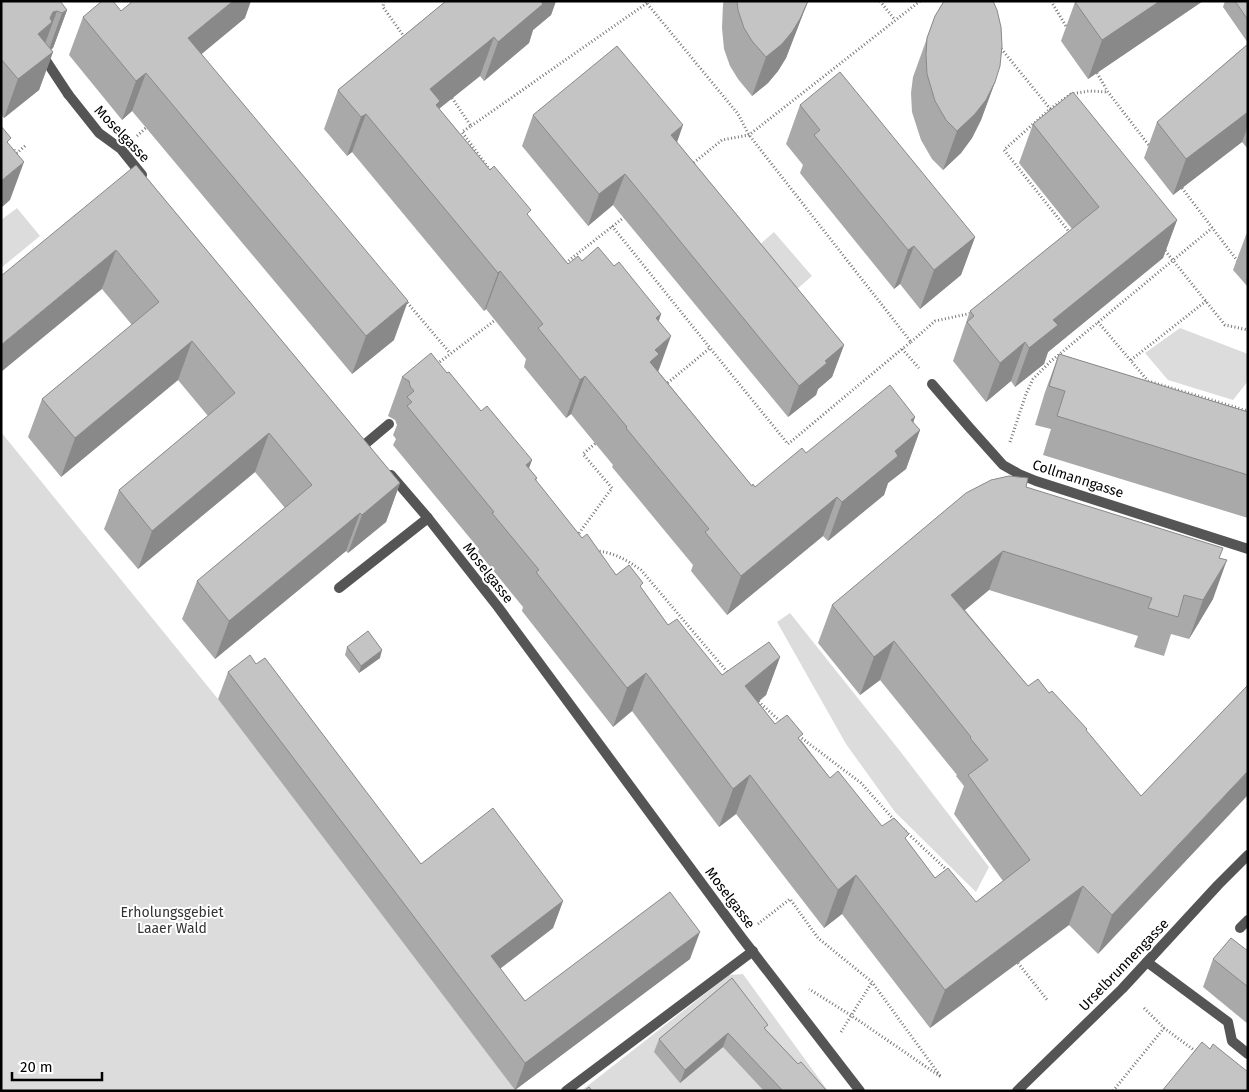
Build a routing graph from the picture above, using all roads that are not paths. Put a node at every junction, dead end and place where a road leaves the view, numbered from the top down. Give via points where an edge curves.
1 (43, 56) edge
2 (146, 180) edge
3 (932, 384) road end
4 (389, 424) dead end
5 (365, 445) edge
6 (384, 467) edge
7 (428, 518) junction
8 (1248, 548) edge
9 (339, 588) dead end
10 (1248, 855) edge
11 (752, 951) junction
12 (1147, 962) junction
13 (1248, 1054) edge
14 (566, 1091) edge
15 (860, 1091) edge
16 (1018, 1091) edge

1 - 2 street, Moselgasse via 99,132 121,149
3 - 8 street, Collmanngasse via 1003,465 1019,474
4 - 5 street
6 - 7 street, Moselgasse
7 - 9 street
7 - 11 street, Moselgasse via 498,607
10 - 12 street, Urselbrunnengasse
11 - 14 street
11 - 15 street, Moselgasse
12 - 13 street via 1228,1022 1232,1041
12 - 16 street, Urselbrunnengasse

